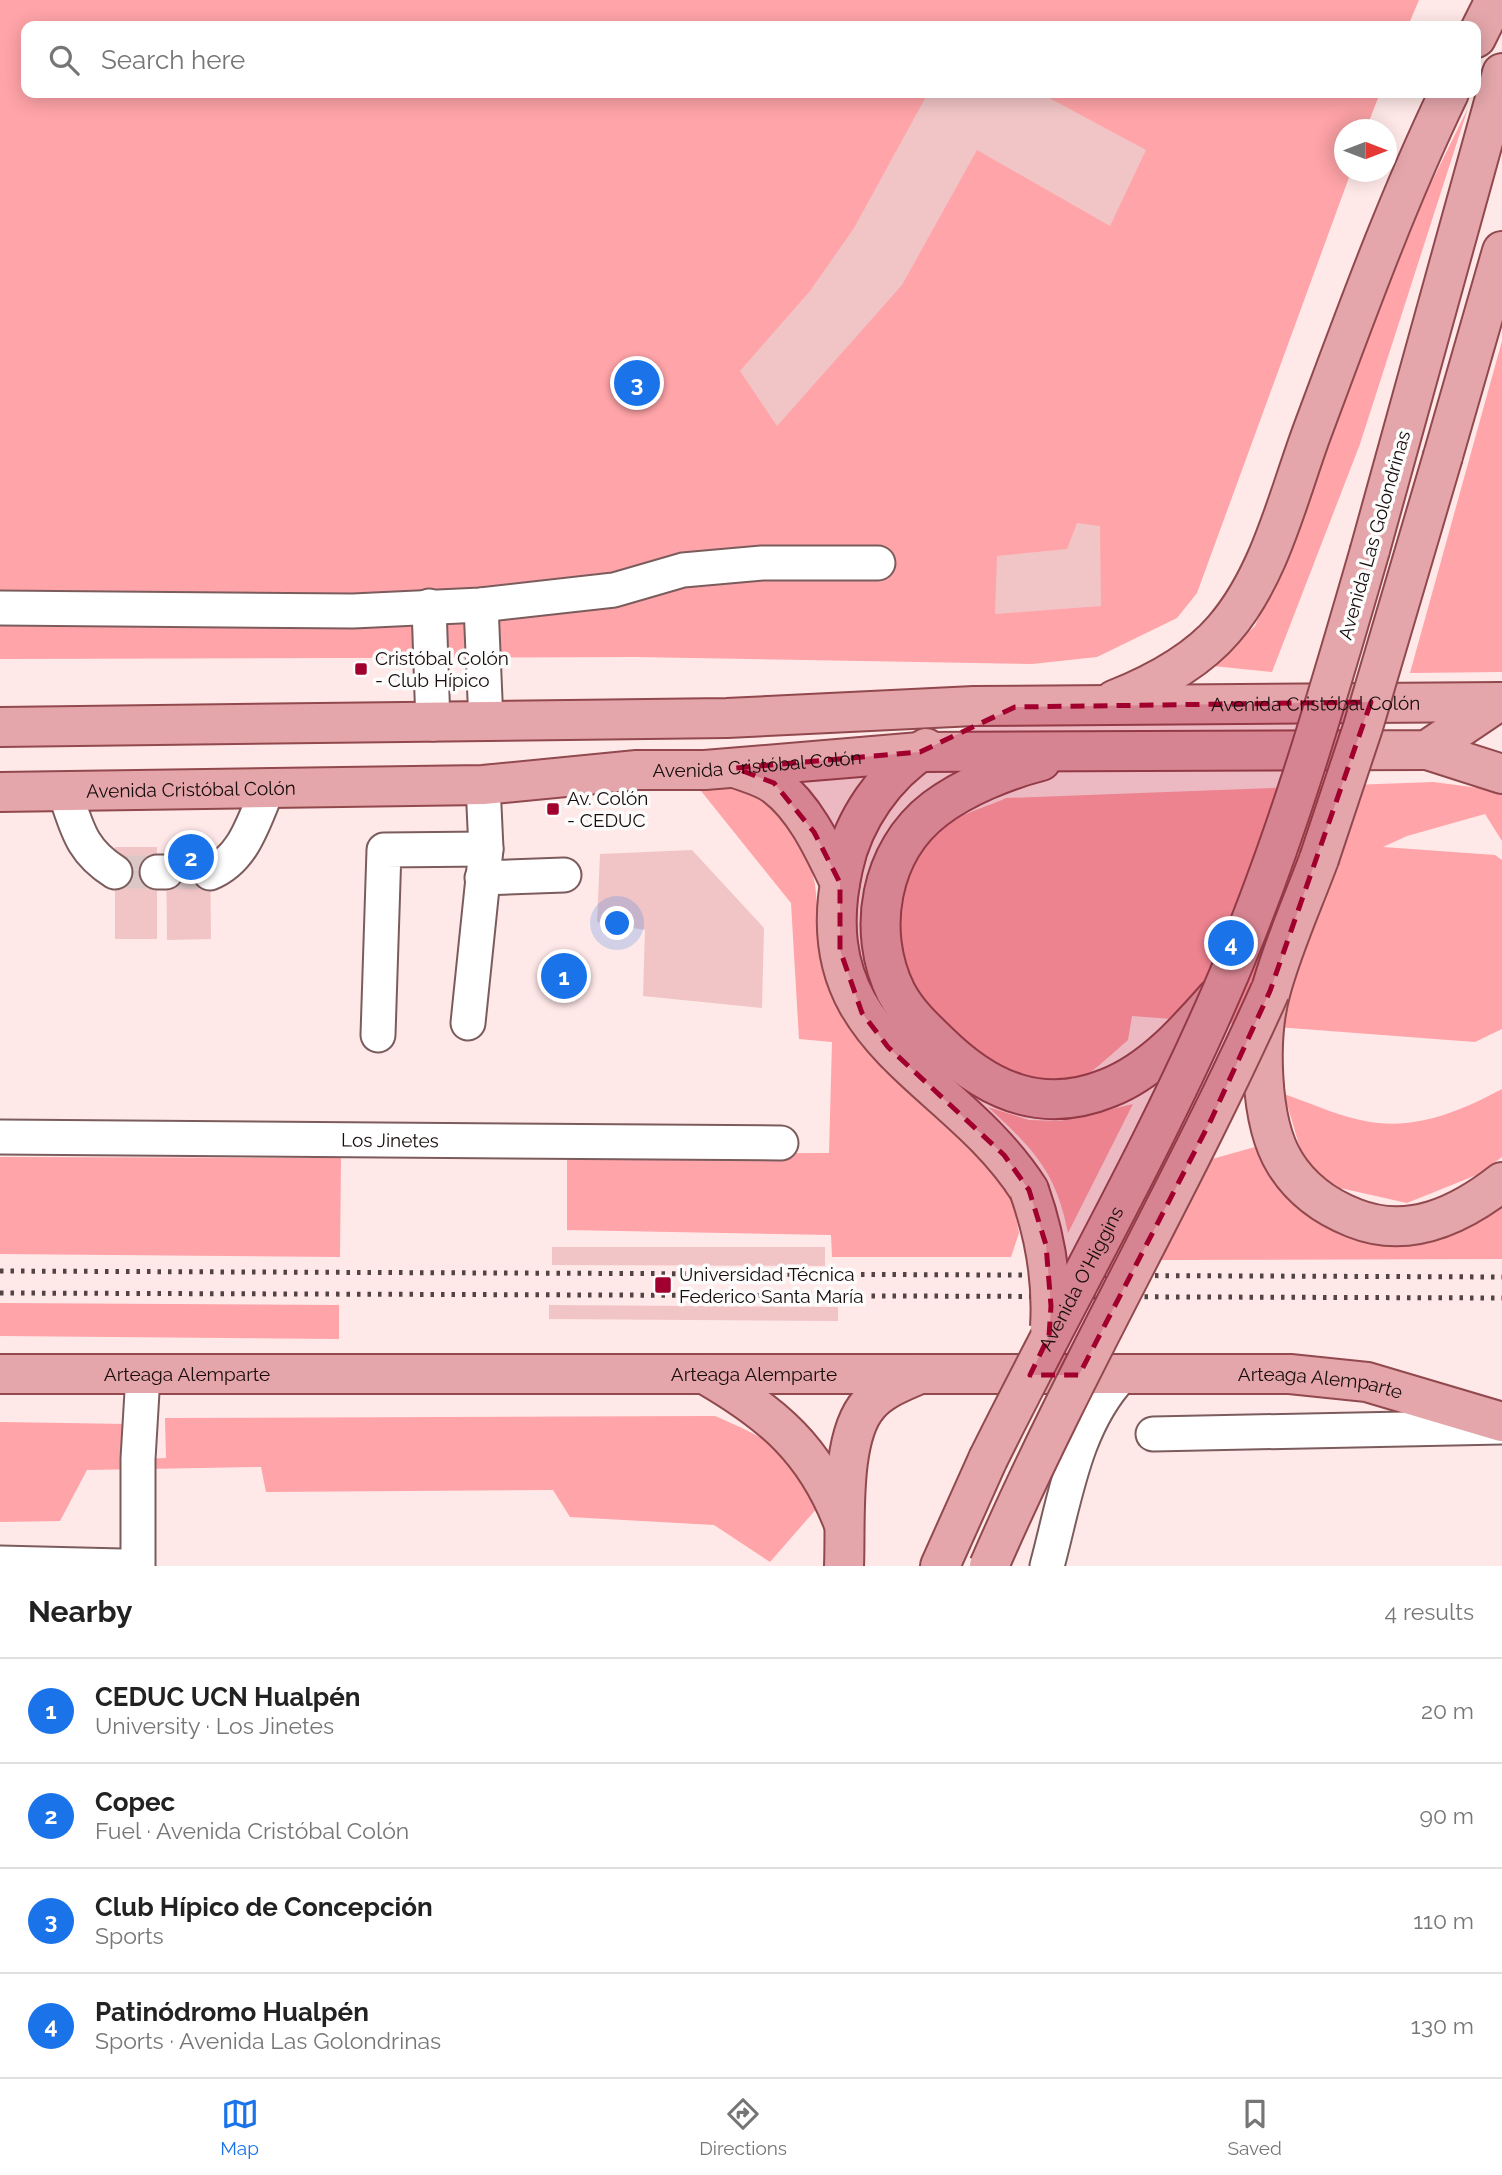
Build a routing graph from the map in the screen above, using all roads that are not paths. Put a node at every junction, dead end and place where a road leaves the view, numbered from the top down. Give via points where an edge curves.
1 (1495, 0) edge
2 (1481, 28) edge
3 (1502, 73) edge
4 (1447, 98) edge
5 (1502, 251) edge
6 (878, 563) dead end
7 (481, 605) junction
8 (429, 606) junction
9 (0, 608) edge
10 (1500, 702) edge
11 (1100, 706) junction
12 (1015, 707) junction
13 (486, 723) junction
14 (433, 724) junction
15 (0, 727) edge
16 (1427, 750) junction
17 (920, 752) junction
18 (1077, 752) junction
19 (735, 768) junction
20 (1502, 774) edge
21 (483, 785) junction
22 (269, 786) junction
23 (64, 790) junction
24 (0, 792) edge
25 (484, 864) junction
26 (115, 872) tunnel mouth
27 (210, 873) tunnel mouth
28 (564, 875) dead end
29 (839, 883) junction
30 (1223, 990) junction
31 (1270, 991) junction
32 (468, 1023) dead end
33 (378, 1035) dead end
34 (0, 1137) edge
35 (781, 1143) dead end
36 (1502, 1182) edge
37 (1049, 1336) junction
38 (0, 1374) edge
39 (143, 1375) junction
40 (917, 1375) junction
41 (1122, 1375) junction
42 (708, 1376) junction
43 (1502, 1422) edge
44 (1502, 1427) edge
45 (1153, 1434) dead end
46 (844, 1525) junction
47 (0, 1563) edge
48 (122, 1566) edge
49 (138, 1566) edge
50 (844, 1566) edge
51 (940, 1566) edge
52 (989, 1566) edge
53 (1047, 1566) edge

1 - 2 main road
3 - 30 main road, Avenida Las Golondrinas, bridge via 1398,456 1317,730
4 - 11 main road via 1381,245 1267,553 1243,604 1194,657 1133,693
5 - 31 main road, bridge via 1363,727
6 - 7 street via 762,563 683,570 614,590
7 - 8 street
7 - 13 street
8 - 9 street via 353,611
8 - 14 street
10 - 11 main road, Avenida Cristóbal Colón
10 - 16 main road, Avenida Cristóbal Colón
11 - 12 main road, Avenida Cristóbal Colón
12 - 13 main road, Avenida Cristóbal Colón
12 - 17 main road via 957,730
13 - 14 main road, Avenida Cristóbal Colón
14 - 15 main road, Avenida Cristóbal Colón
16 - 18 main road, Avenida Cristóbal Colón
16 - 20 main road
17 - 18 main road, Avenida Cristóbal Colón
17 - 19 main road, Avenida Cristóbal Colón
17 - 29 main road via 869,806 845,856
18 - 30 main road, bridge via 994,778 935,810 904,843 882,899 880,928 883,956 897,993 920,1025 961,1065 989,1084 1040,1098 1086,1095 1129,1078
19 - 21 main road, Avenida Cristóbal Colón via 637,770
19 - 29 main road via 774,783 787,795 814,832
21 - 22 main road, Avenida Cristóbal Colón
21 - 25 street
22 - 23 main road, Avenida Cristóbal Colón
22 - 27 street via 239,852 225,867
23 - 24 main road, Avenida Cristóbal Colón
23 - 26 street via 80,836 95,859
25 - 28 street
25 - 32 street
25 - 33 street via 384,850
29 - 37 main road, bridge via 839,950 862,1013 888,1047 1004,1155 1029,1190 1046,1245
30 - 37 main road, Avenida O'Higgins, bridge via 1166,1112
31 - 36 main road, bridge via 1265,1024 1268,1112 1283,1161 1307,1189 1336,1211 1383,1225 1404,1226 1446,1218
31 - 52 main road, bridge via 1211,1120 1048,1433
34 - 35 street, Los Jinetes
37 - 51 main road, Avenida O'Higgins, bridge
38 - 39 main road, Arteaga Alemparte
39 - 42 main road, Arteaga Alemparte
39 - 49 street
40 - 41 main road, Arteaga Alemparte
40 - 42 main road, Arteaga Alemparte
40 - 46 main road via 875,1398 859,1420
41 - 43 main road, Arteaga Alemparte via 1329,1377 1402,1390
41 - 53 street via 1105,1393 1086,1427
42 - 46 main road via 787,1431 826,1483
44 - 45 street, Arteaga Alemparte
46 - 50 main road
47 - 48 street

